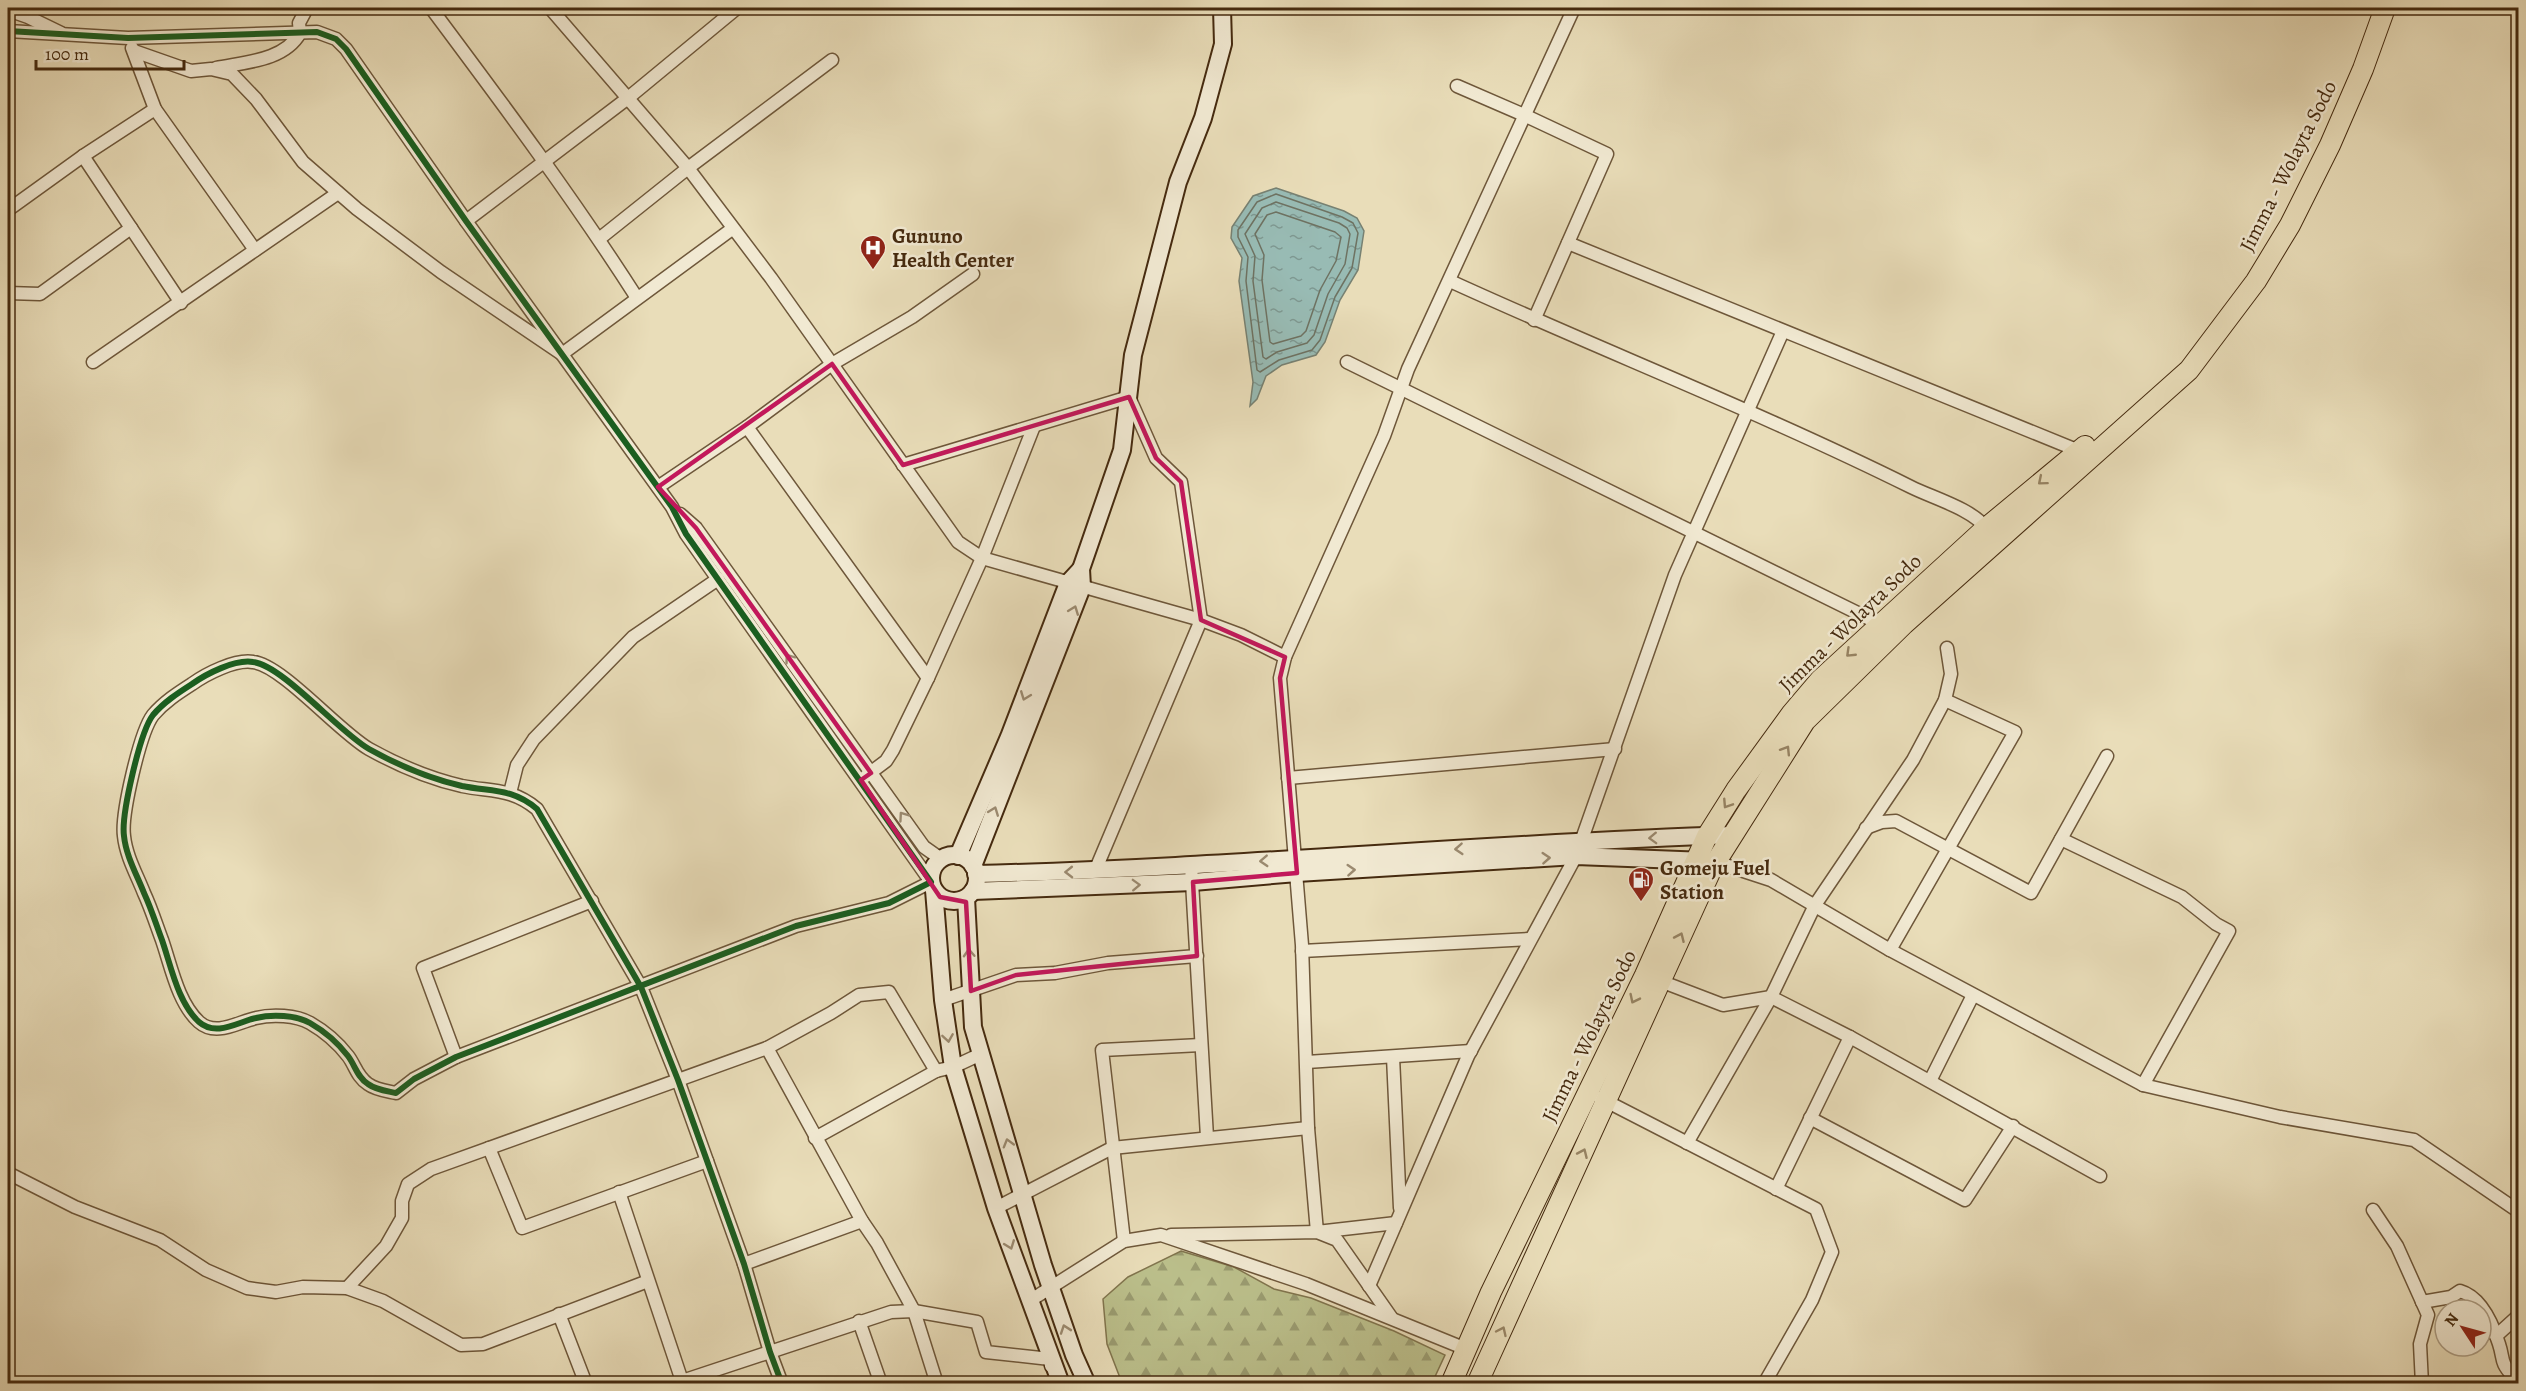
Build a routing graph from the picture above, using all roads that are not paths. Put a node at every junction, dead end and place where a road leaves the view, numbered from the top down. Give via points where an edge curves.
1 (307, 8) edge
2 (431, 8) edge
3 (550, 8) edge
4 (737, 8) edge
5 (1222, 8) edge
6 (1574, 8) edge
7 (2385, 8) edge
8 (8, 10) edge
9 (8, 31) edge
10 (300, 33) junction
11 (68, 36) junction
12 (128, 38) junction
13 (134, 51) junction
14 (832, 60) dead end
15 (211, 69) junction
16 (1457, 86) dead end
17 (628, 98) junction
18 (155, 109) junction
19 (1524, 115) junction
20 (83, 156) junction
21 (545, 162) junction
22 (688, 168) junction
23 (338, 193) junction
24 (8, 210) edge
25 (466, 221) junction
26 (131, 228) junction
27 (732, 229) junction
28 (599, 239) junction
29 (1568, 243) junction
30 (255, 250) junction
31 (973, 274) dead end
32 (1450, 281) junction
33 (8, 293) edge
34 (637, 298) junction
35 (181, 303) junction
36 (1534, 320) junction
37 (1783, 331) junction
38 (562, 354) junction
39 (93, 362) dead end
40 (1347, 362) dead end
41 (832, 364) junction
42 (1401, 388) junction
43 (1129, 397) junction
44 (1746, 412) junction
45 (1034, 426) junction
46 (747, 427) junction
47 (2085, 454) junction
48 (903, 465) junction
49 (658, 487) junction
50 (672, 507) junction
51 (1986, 528) junction
52 (1694, 532) junction
53 (982, 558) junction
54 (718, 579) junction
55 (1075, 585) junction
56 (1201, 620) junction
57 (1880, 624) junction
58 (1947, 648) dead end
59 (1285, 657) junction
60 (928, 678) junction
61 (1945, 700) junction
62 (1015, 739) junction
63 (1615, 749) junction
64 (2107, 756) dead end
65 (866, 776) junction
66 (1288, 778) junction
67 (510, 793) junction
68 (1866, 828) junction
69 (1733, 835) junction
70 (1707, 836) junction
71 (2061, 839) junction
72 (1578, 849) junction
73 (1948, 850) junction
74 (958, 856) junction
75 (941, 859) junction
76 (1706, 861) junction
77 (1295, 866) junction
78 (975, 870) junction
79 (1095, 871) junction
80 (1192, 874) junction
81 (933, 886) junction
82 (969, 895) junction
83 (592, 901) junction
84 (1815, 906) junction
85 (1530, 939) junction
86 (1890, 950) junction
87 (1302, 951) junction
88 (1197, 956) junction
89 (1653, 978) junction
90 (641, 987) junction
91 (971, 991) junction
92 (1973, 995) junction
93 (1771, 997) junction
94 (943, 1000) junction
95 (1850, 1037) junction
96 (1201, 1045) junction
97 (767, 1047) junction
98 (1471, 1051) junction
99 (981, 1054) junction
100 (456, 1057) junction
101 (1393, 1057) junction
102 (1307, 1062) junction
103 (953, 1066) junction
104 (936, 1071) junction
105 (678, 1080) junction
106 (1930, 1081) junction
107 (2143, 1085) junction
108 (1598, 1097) junction
109 (1810, 1118) junction
110 (2013, 1126) junction
111 (1308, 1128) junction
112 (1207, 1137) junction
113 (815, 1138) junction
114 (1687, 1143) junction
115 (489, 1148) junction
116 (1112, 1148) junction
117 (707, 1161) junction
118 (8, 1173) edge
119 (2100, 1176) dead end
120 (1776, 1189) junction
121 (619, 1192) junction
122 (1023, 1195) junction
123 (996, 1208) junction
124 (2373, 1210) dead end
125 (2518, 1211) edge
126 (1398, 1218) junction
127 (862, 1221) junction
128 (1317, 1232) junction
129 (1161, 1235) junction
130 (1124, 1241) junction
131 (744, 1264) junction
132 (648, 1281) junction
133 (1369, 1286) junction
134 (347, 1287) junction
135 (1050, 1288) junction
136 (1031, 1300) junction
137 (2422, 1302) junction
138 (914, 1311) junction
139 (559, 1314) junction
140 (2518, 1316) edge
141 (1391, 1317) junction
142 (859, 1321) junction
143 (2496, 1336) junction
144 (1466, 1349) junction
145 (770, 1352) junction
146 (1050, 1359) junction
147 (2518, 1375) edge
148 (683, 1382) edge
149 (586, 1383) edge
150 (782, 1383) edge
151 (881, 1383) edge
152 (937, 1383) edge
153 (1054, 1383) edge
154 (1061, 1383) edge
155 (1087, 1383) edge
156 (1451, 1383) edge
157 (1477, 1383) edge
158 (1764, 1383) edge
159 (2422, 1383) edge

1 - 10 street via 299,23
2 - 21 street
3 - 17 street
4 - 17 street
5 - 43 main road via 1223,44 1203,118 1178,182 1133,355
6 - 19 street
7 - 47 highway, Jimma - Wolayta Sodo via 2330,145 2290,225 2256,281 2189,370
8 - 11 street
9 - 11 street
10 - 12 street
10 - 15 street via 274,56
10 - 25 street via 327,34 346,49
11 - 12 street
12 - 13 street
13 - 15 street via 192,71
13 - 18 street
14 - 22 street
15 - 23 street via 232,74 303,162
16 - 19 street
17 - 21 street
17 - 22 street
18 - 20 street
18 - 30 street
19 - 29 street via 1607,154
19 - 32 street
20 - 24 street
20 - 26 street
21 - 25 street
21 - 28 street
22 - 27 street
22 - 28 street
23 - 30 street
23 - 38 street via 441,272
25 - 38 street
26 - 33 street via 40,294
26 - 35 street
27 - 34 street
27 - 41 street
28 - 34 street
29 - 36 street
29 - 37 street
30 - 35 street
31 - 41 street via 912,317
32 - 36 street
32 - 42 street
34 - 38 street
35 - 39 street
36 - 44 street
37 - 44 street
37 - 47 street
38 - 49 street
40 - 42 street
41 - 46 street
41 - 48 street
42 - 52 street
42 - 59 street via 1384,436
43 - 45 street
43 - 55 main road via 1122,450
43 - 56 street via 1156,459 1181,482
44 - 51 street via 1979,518
44 - 52 street
45 - 48 street
45 - 53 street
46 - 49 street
46 - 60 street
47 -> 51 highway, Jimma - Wolayta Sodo
69 -> 47 highway, Jimma - Wolayta Sodo via 1804,721
48 - 53 street via 958,542
49 - 50 street
50 - 54 street
65 -> 50 street via 696,528
51 - 57 highway, Jimma - Wolayta Sodo
52 - 57 street
52 - 63 street via 1675,574
53 - 55 street
53 - 60 street
54 - 65 street
54 - 67 street via 633,637 534,739 517,765
55 - 56 street
55 - 62 main road
56 - 59 street
56 - 79 street
57 -> 70 highway, Jimma - Wolayta Sodo via 1820,680 1792,713
58 - 61 street via 1951,674
59 - 66 street via 1280,678
60 - 65 street via 893,750 886,761
61 - 68 street via 1912,760
61 - 73 street via 2015,732
62 - 74 main road
78 -> 62 main road
63 - 66 street
63 - 72 street
64 - 71 street
75 -> 65 street via 924,847
65 - 81 street
66 - 77 street
67 - 83 street via 537,809
67 - 100 street via 462,786 367,748 283,678 253,662 224,666 170,699 152,717 130,783 124,837 182,996 198,1021 218,1029 258,1017 300,1017 330,1037 367,1084 396,1093
68 - 73 street via 1896,821
68 - 84 street
69 - 70 main road
69 - 76 highway, Jimma - Wolayta Sodo
70 -> 72 main road
70 - 76 highway, Jimma - Wolayta Sodo
71 - 73 street via 2031,893
71 - 107 street via 2182,897 2229,931
72 - 76 main road
72 - 77 main road
72 - 85 street
73 - 86 street
74 - 75 main road
74 - 78 main road
75 - 81 main road via 932,873
76 - 84 street via 1771,880
76 - 89 highway, Jimma - Wolayta Sodo
77 - 80 main road
77 - 87 street
79 -> 78 main road
78 - 82 main road
79 - 80 main road
82 -> 80 main road
80 - 88 street
81 - 82 main road via 940,897 948,900 957,901
81 - 90 street via 889,903 796,926
81 - 94 main road
91 -> 82 main road
83 - 90 street
83 - 100 street via 423,968
84 - 86 street
84 - 93 street
85 - 87 street
85 - 98 street
86 - 92 street
87 - 102 street
88 - 91 street via 1016,975
88 - 96 street
89 - 93 street via 1723,1005
89 - 108 highway, Jimma - Wolayta Sodo
90 - 100 street
90 - 105 street
91 - 94 street
91 - 99 main road via 973,1027
92 - 106 street
92 - 107 street
93 - 95 street
93 - 114 street
94 -> 103 main road
95 - 106 street
95 - 109 street
96 - 112 street
96 - 116 street via 1102,1050
97 - 104 street via 859,995 889,992
97 - 105 street
97 - 113 street
98 - 101 street
98 - 126 street
99 - 103 street
122 -> 99 main road
101 - 102 street
101 - 126 street
102 - 111 street
103 - 104 street
103 - 123 main road
104 - 113 street
105 - 115 street
105 - 117 street
106 - 110 street
107 - 125 street via 2280,1117 2415,1140
108 - 114 street
108 - 144 highway, Jimma - Wolayta Sodo via 1491,1292
157 -> 108 highway, Jimma - Wolayta Sodo
109 - 110 street via 1965,1200
109 - 120 street
110 - 119 street
111 - 112 street
111 - 128 street
112 - 116 street
113 - 127 street
114 - 120 street
115 - 121 street via 522,1228
115 - 134 street via 431,1169 408,1184 402,1218 386,1246
116 - 122 street
116 - 130 street
117 - 121 street
117 - 131 street
118 - 134 street via 75,1207 160,1240 206,1270 247,1288 276,1292 303,1287
120 - 158 street via 1816,1209 1832,1251 1812,1300
121 - 132 street
122 - 123 street
122 - 135 main road
123 -> 136 main road
124 - 137 street via 2397,1246
126 - 128 street
126 - 133 street
127 - 131 street
127 - 138 street
128 - 129 street
128 - 133 street via 1337,1240
129 - 130 street
129 - 141 street
130 - 135 street
131 - 145 street
132 - 139 street
132 - 148 street
133 - 141 street
134 - 139 street via 383,1301 461,1345 483,1344
135 - 136 street
155 -> 135 main road
136 - 146 main road
137 - 143 street via 2464,1293 2481,1307
137 - 159 street via 2427,1315 2420,1344
138 - 142 street via 891,1312
138 - 146 street via 977,1322 986,1352
138 - 152 street
139 - 149 street
140 - 143 street
141 - 144 street
142 - 145 street
142 - 151 street
143 - 147 street via 2501,1362 2512,1375
144 - 156 highway, Jimma - Wolayta Sodo
145 - 148 street
145 - 150 street
146 - 153 street
146 - 154 main road

